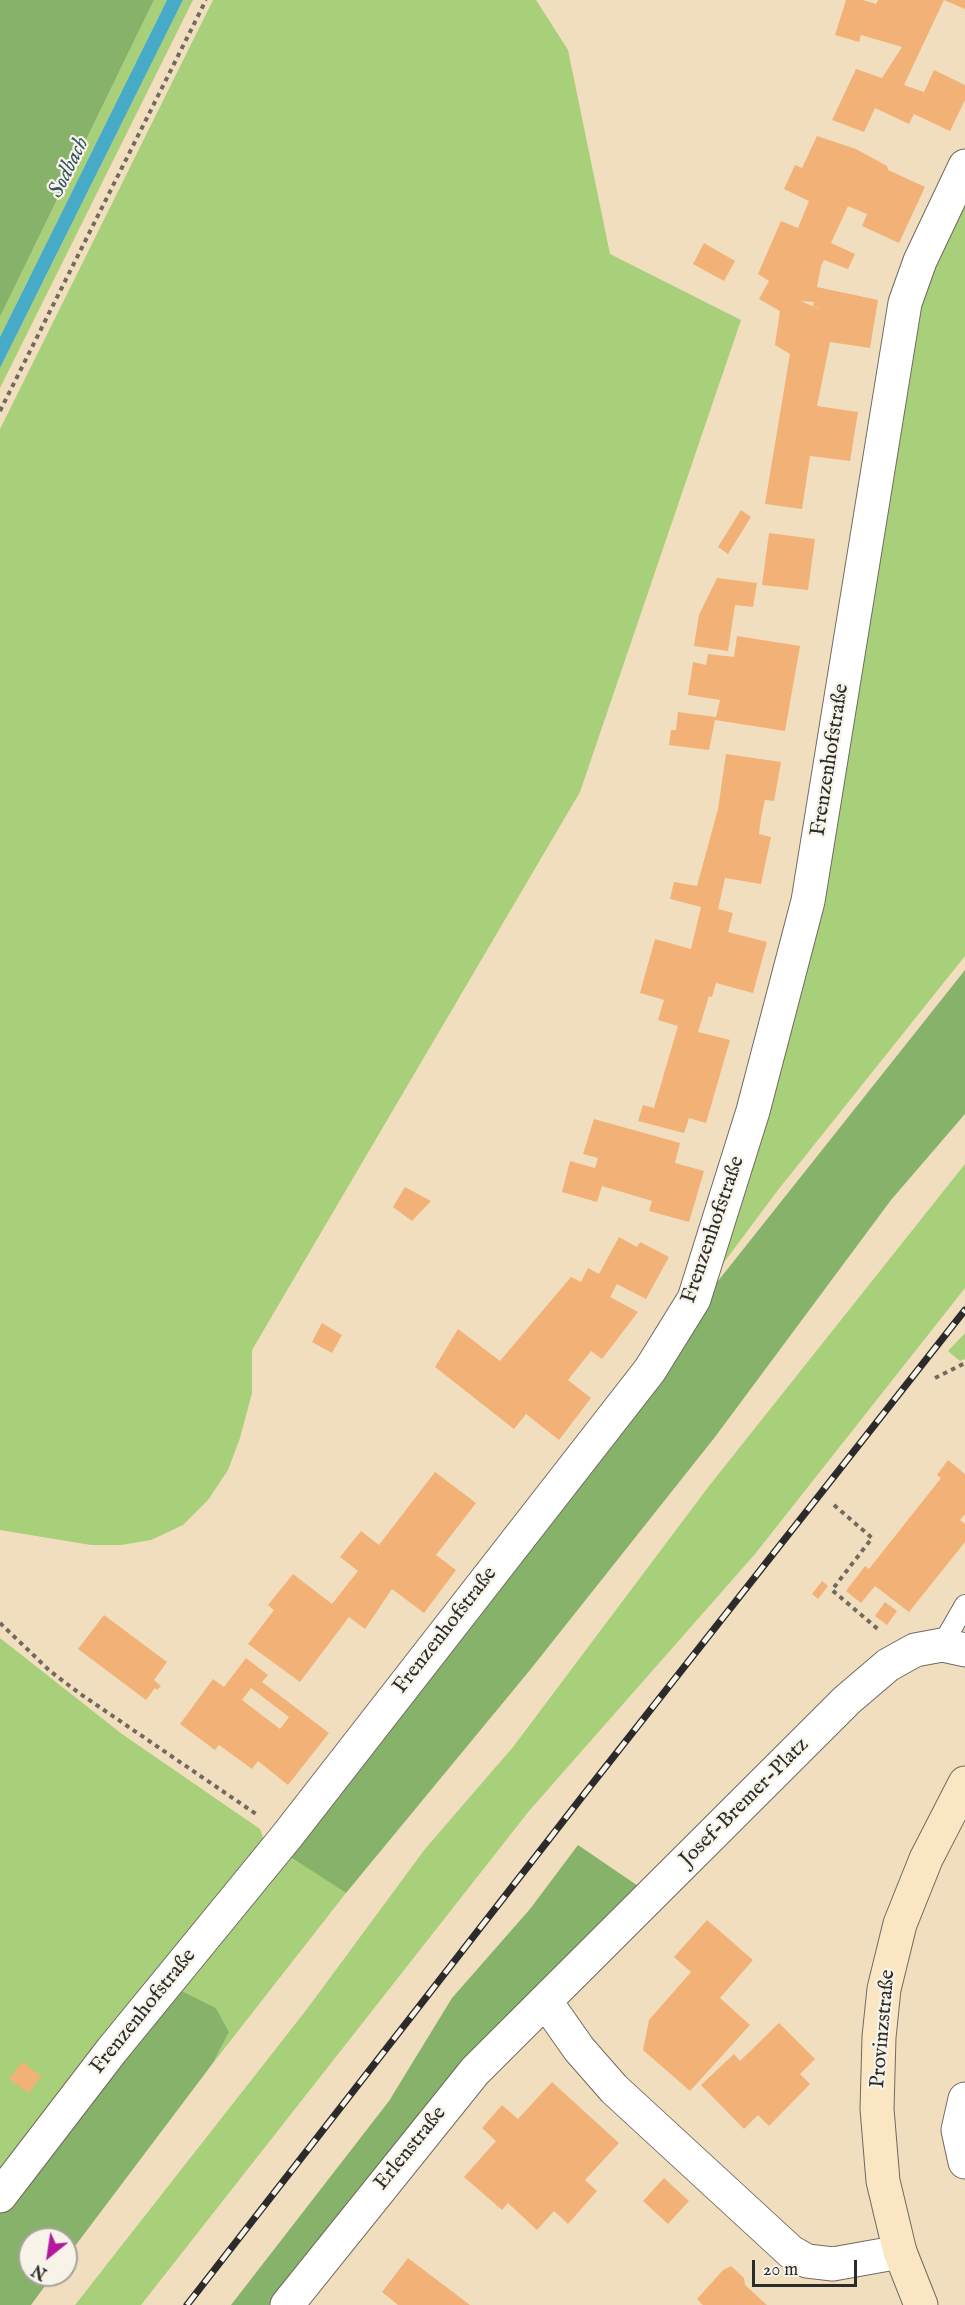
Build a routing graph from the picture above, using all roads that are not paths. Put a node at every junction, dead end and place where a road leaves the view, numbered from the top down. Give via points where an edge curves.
1 (965, 166) edge
2 (965, 1605) edge
3 (954, 1647) edge
4 (965, 1783) edge
5 (546, 2002) junction
6 (965, 2099) edge
7 (965, 2162) edge
8 (0, 2196) edge
9 (900, 2252) junction
10 (287, 2305) edge
11 (921, 2305) edge

1 - 8 street, Frenzenhofstraße via 920,261 905,303 808,901 756,1100 694,1299 650,1370
2 - 3 lane
3 - 5 street, Josef-Bremer-Platz via 932,1645 907,1653 880,1671
4 - 9 street, Provinzstraße via 911,1895 884,1989 878,2061 879,2149
5 - 9 street via 567,2034 615,2089 791,2252 807,2261 832,2264
5 - 10 street, Erlenstraße via 452,2097
6 - 7 street via 958,2130
9 - 11 street, Provinzstraße

